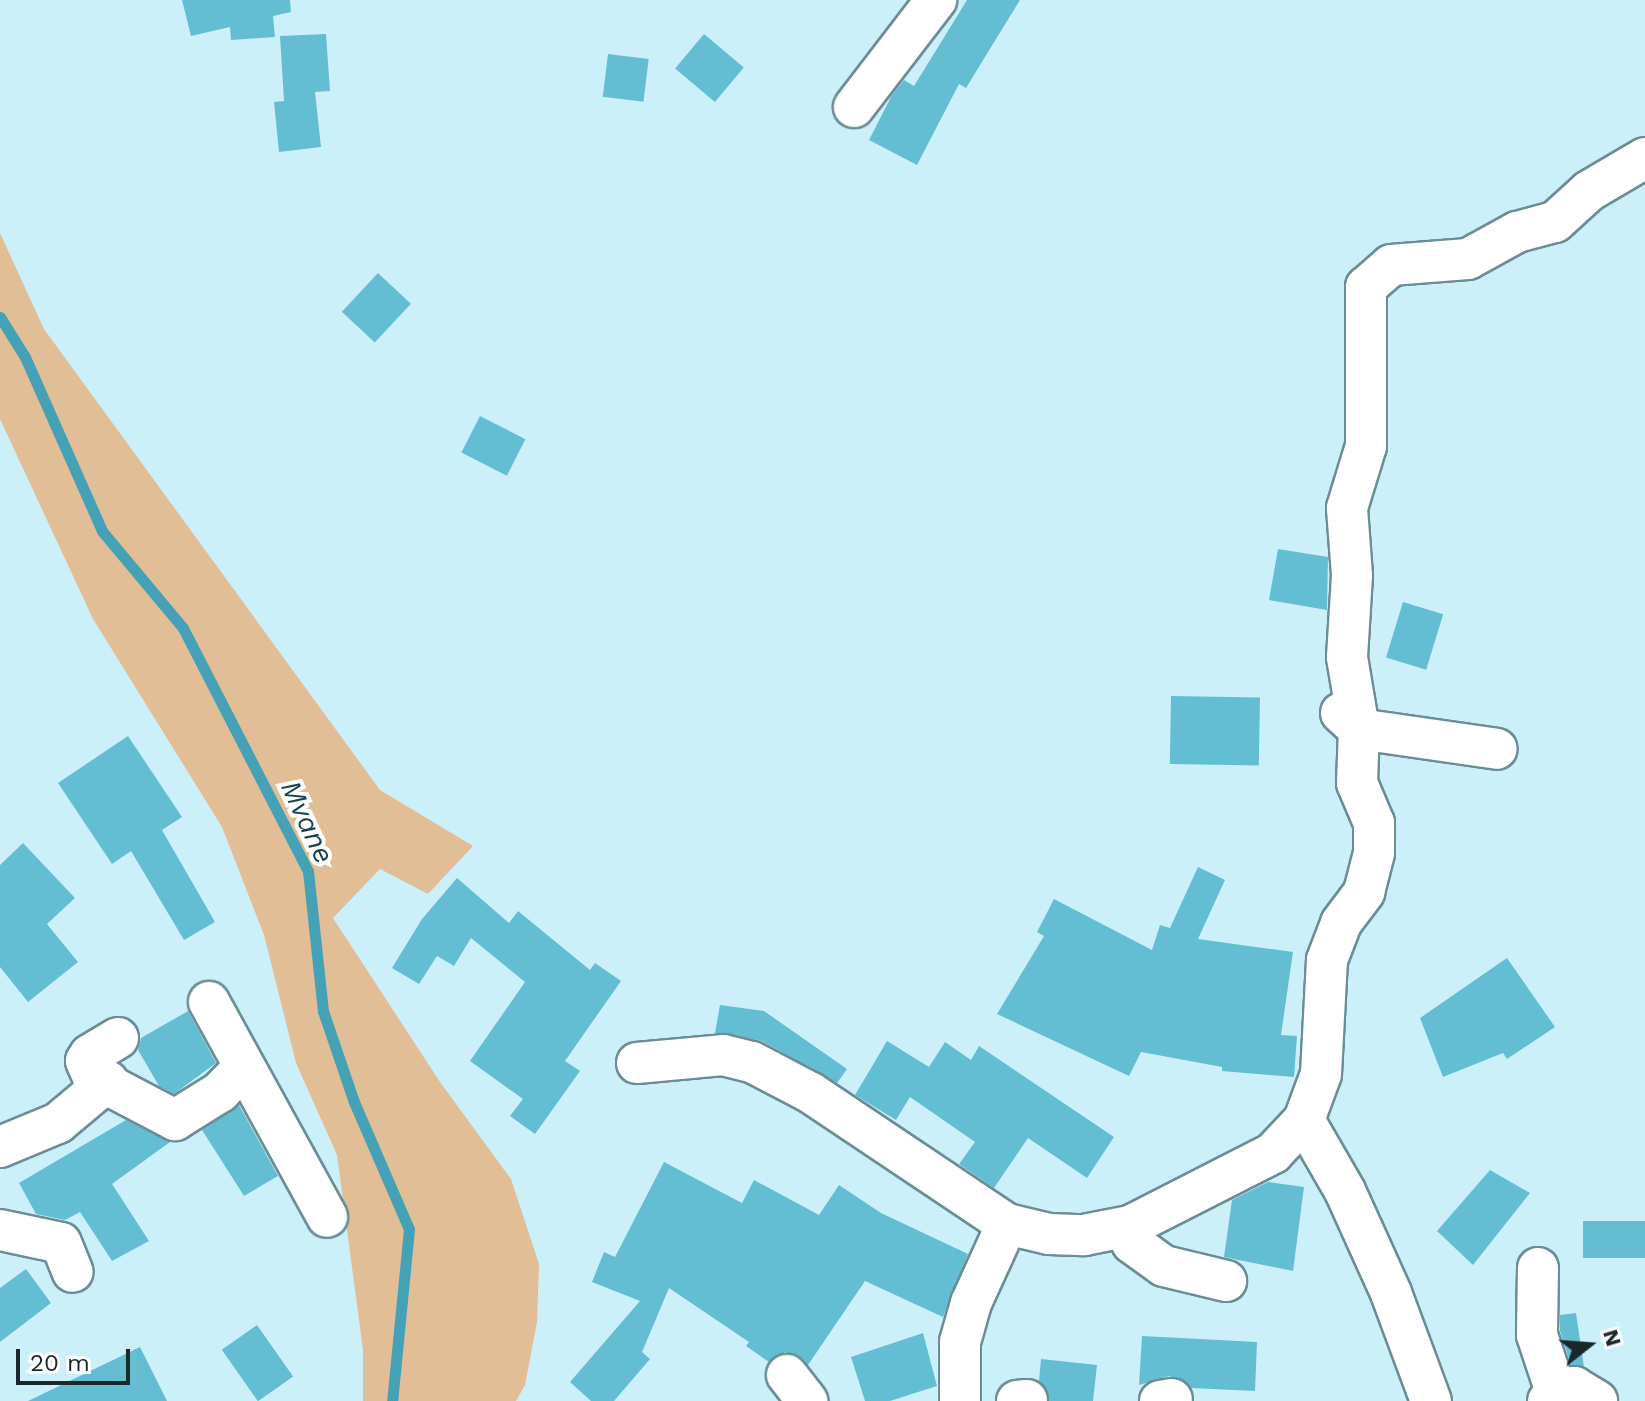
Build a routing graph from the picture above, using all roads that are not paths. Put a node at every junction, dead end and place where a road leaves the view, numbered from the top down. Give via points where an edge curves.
1 (936, 0) edge
2 (854, 107) dead end
3 (1645, 158) edge
4 (1324, 698) dead end
5 (1359, 729) junction
6 (1497, 749) dead end
7 (209, 1002) dead end
8 (118, 1038) dead end
9 (637, 1063) dead end
10 (242, 1069) junction
11 (108, 1081) junction
12 (1304, 1120) junction
13 (0, 1147) edge
14 (327, 1217) dead end
15 (1007, 1224) junction
16 (1130, 1226) junction
17 (0, 1230) edge
18 (1538, 1268) dead end
19 (73, 1272) dead end
20 (1226, 1281) dead end
21 (1552, 1398) edge
22 (957, 1399) edge
23 (1431, 1401) edge
24 (1597, 1401) edge

1 - 2 street
3 - 5 street via 1589,191 1555,222 1517,232 1468,259 1391,265 1366,287 1366,446 1347,508 1352,575 1347,657
4 - 5 street
5 - 6 street
5 - 12 street via 1357,783 1374,823 1374,853 1364,892 1341,923 1327,960 1321,1074
7 - 10 street
8 - 11 street via 86,1061 93,1077
9 - 15 street via 723,1055 752,1062 811,1093
10 - 11 street via 220,1092 175,1120 129,1098
10 - 14 street
11 - 13 street via 58,1123
12 - 16 street via 1273,1153
12 - 23 street via 1368,1242
15 - 16 street via 1084,1235
15 - 22 street via 971,1303 960,1342
16 - 20 street via 1132,1243 1164,1266
17 - 19 street via 61,1243
18 - 21 street via 1537,1335
21 - 24 street via 1574,1387

